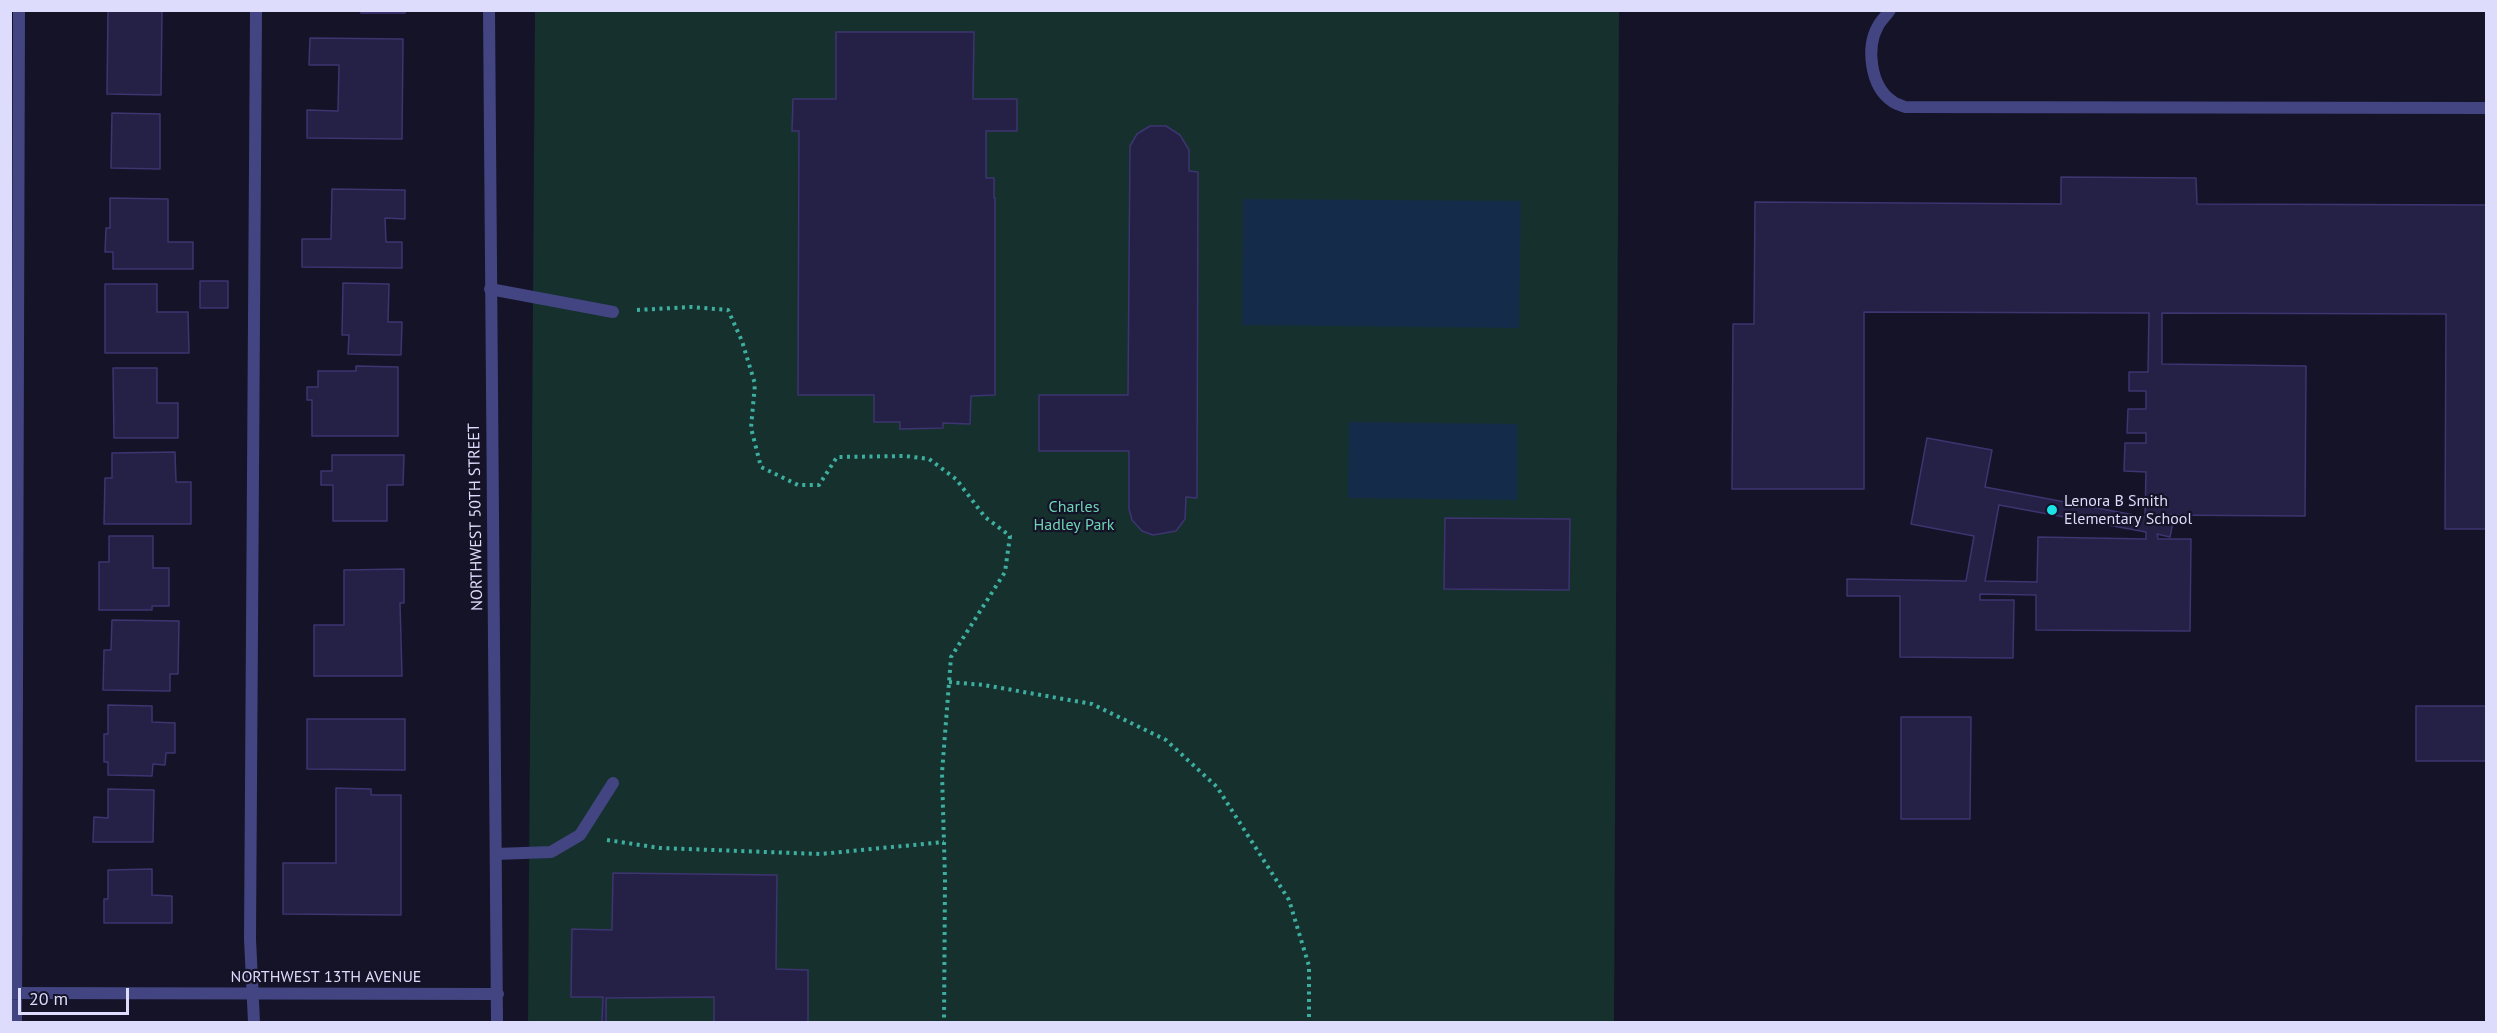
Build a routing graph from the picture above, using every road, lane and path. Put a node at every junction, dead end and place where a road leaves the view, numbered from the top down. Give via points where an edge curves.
1 (19, 10) edge
2 (256, 10) edge
3 (489, 10) edge
4 (1890, 10) edge
5 (2487, 108) edge
6 (490, 289) junction
7 (612, 312) joint
8 (949, 682) junction
9 (613, 783) dead end
10 (580, 835) junction
11 (944, 842) junction
12 (496, 854) junction
13 (13, 993) edge
14 (254, 994) junction
15 (498, 994) junction
16 (16, 1023) edge
17 (254, 1023) edge
18 (497, 1023) edge
19 (944, 1023) edge
20 (1309, 1023) edge

1 - 13 street
2 - 14 street via 250,939
3 - 6 street, NORTHWEST 50TH STREET
4 - 5 street via 1878,26 1872,58 1880,87 1891,101 1905,107
6 - 7 street
6 - 12 street, NORTHWEST 50TH STREET
7 - 8 path via 691,307 728,310 755,384 751,428 760,467 798,485 819,485 837,457 929,459 956,479 985,517 1010,536 1005,572 951,657
8 - 11 path via 942,772
8 - 20 path via 1092,704 1166,740 1217,787 1289,900 1309,966
9 - 10 street
10 - 11 path via 660,848 820,854
10 - 12 street via 551,852
11 - 19 path
12 - 15 street, NORTHWEST 50TH STREET
13 - 14 street, NORTHWEST 13TH AVENUE
13 - 16 street
14 - 15 street, NORTHWEST 13TH AVENUE
14 - 17 street
15 - 18 street, NORTHWEST 50TH STREET

